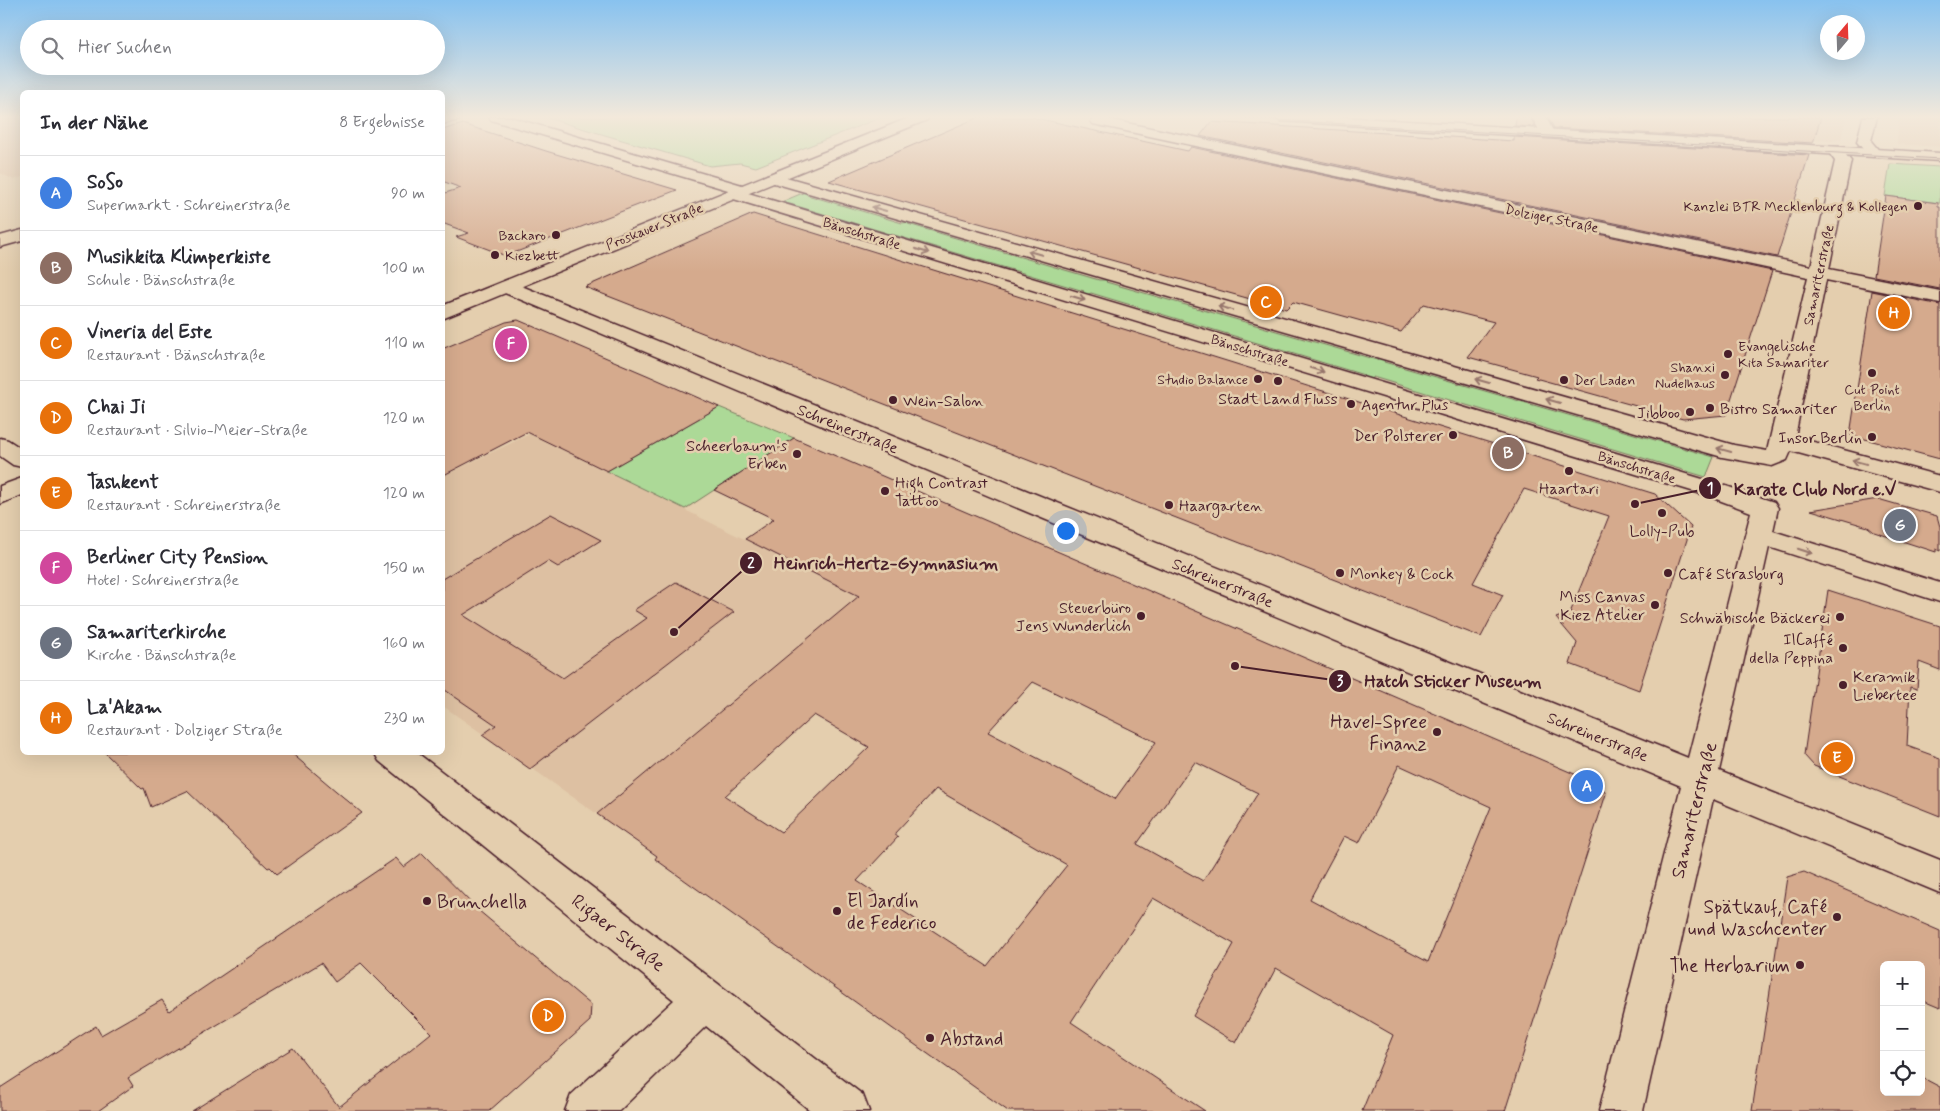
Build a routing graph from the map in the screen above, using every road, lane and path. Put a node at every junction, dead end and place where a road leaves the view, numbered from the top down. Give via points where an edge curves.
1 (663, 169) edge
2 (795, 169) edge
3 (1322, 169) edge
4 (1841, 169) edge
5 (772, 178) junction
6 (738, 192) junction
7 (20, 236) edge
8 (0, 242) edge
9 (1818, 273) junction
10 (507, 287) junction
11 (1940, 297) edge
12 (445, 313) edge
13 (0, 445) edge
14 (1777, 450) junction
15 (20, 459) edge
16 (1940, 484) edge
17 (20, 487) edge
18 (0, 496) edge
19 (1762, 522) junction
20 (1940, 593) edge
21 (395, 755) edge
22 (1700, 778) junction
23 (1940, 877) edge
24 (705, 998) junction
25 (587, 1111) edge
26 (847, 1111) edge
27 (1622, 1111) edge

1 - 6 street, Bänschstraße
2 - 5 street, Proskauer Straße
3 - 9 street, Dolziger Straße
4 - 9 street, Samariterstraße
5 - 6 street, Proskauer Straße
14 -> 5 street, Bänschstraße via 1731,452
6 - 10 street, Proskauer Straße
6 -> 19 street, Bänschstraße via 1717,491
7 - 8 street
9 - 11 street, Dolziger Straße
9 - 14 street, Samariterstraße
10 - 12 street, Proskauer Straße
10 - 22 street, Schreinerstraße
13 - 15 street
16 -> 14 street, Bänschstraße
17 - 18 street
19 -> 20 street, Bänschstraße
19 - 22 street, Samariterstraße
21 - 24 street, Rigaer Straße
22 - 23 street, Schreinerstraße
22 - 27 street, Samariterstraße
24 - 25 street
24 - 26 street, Rigaer Straße

